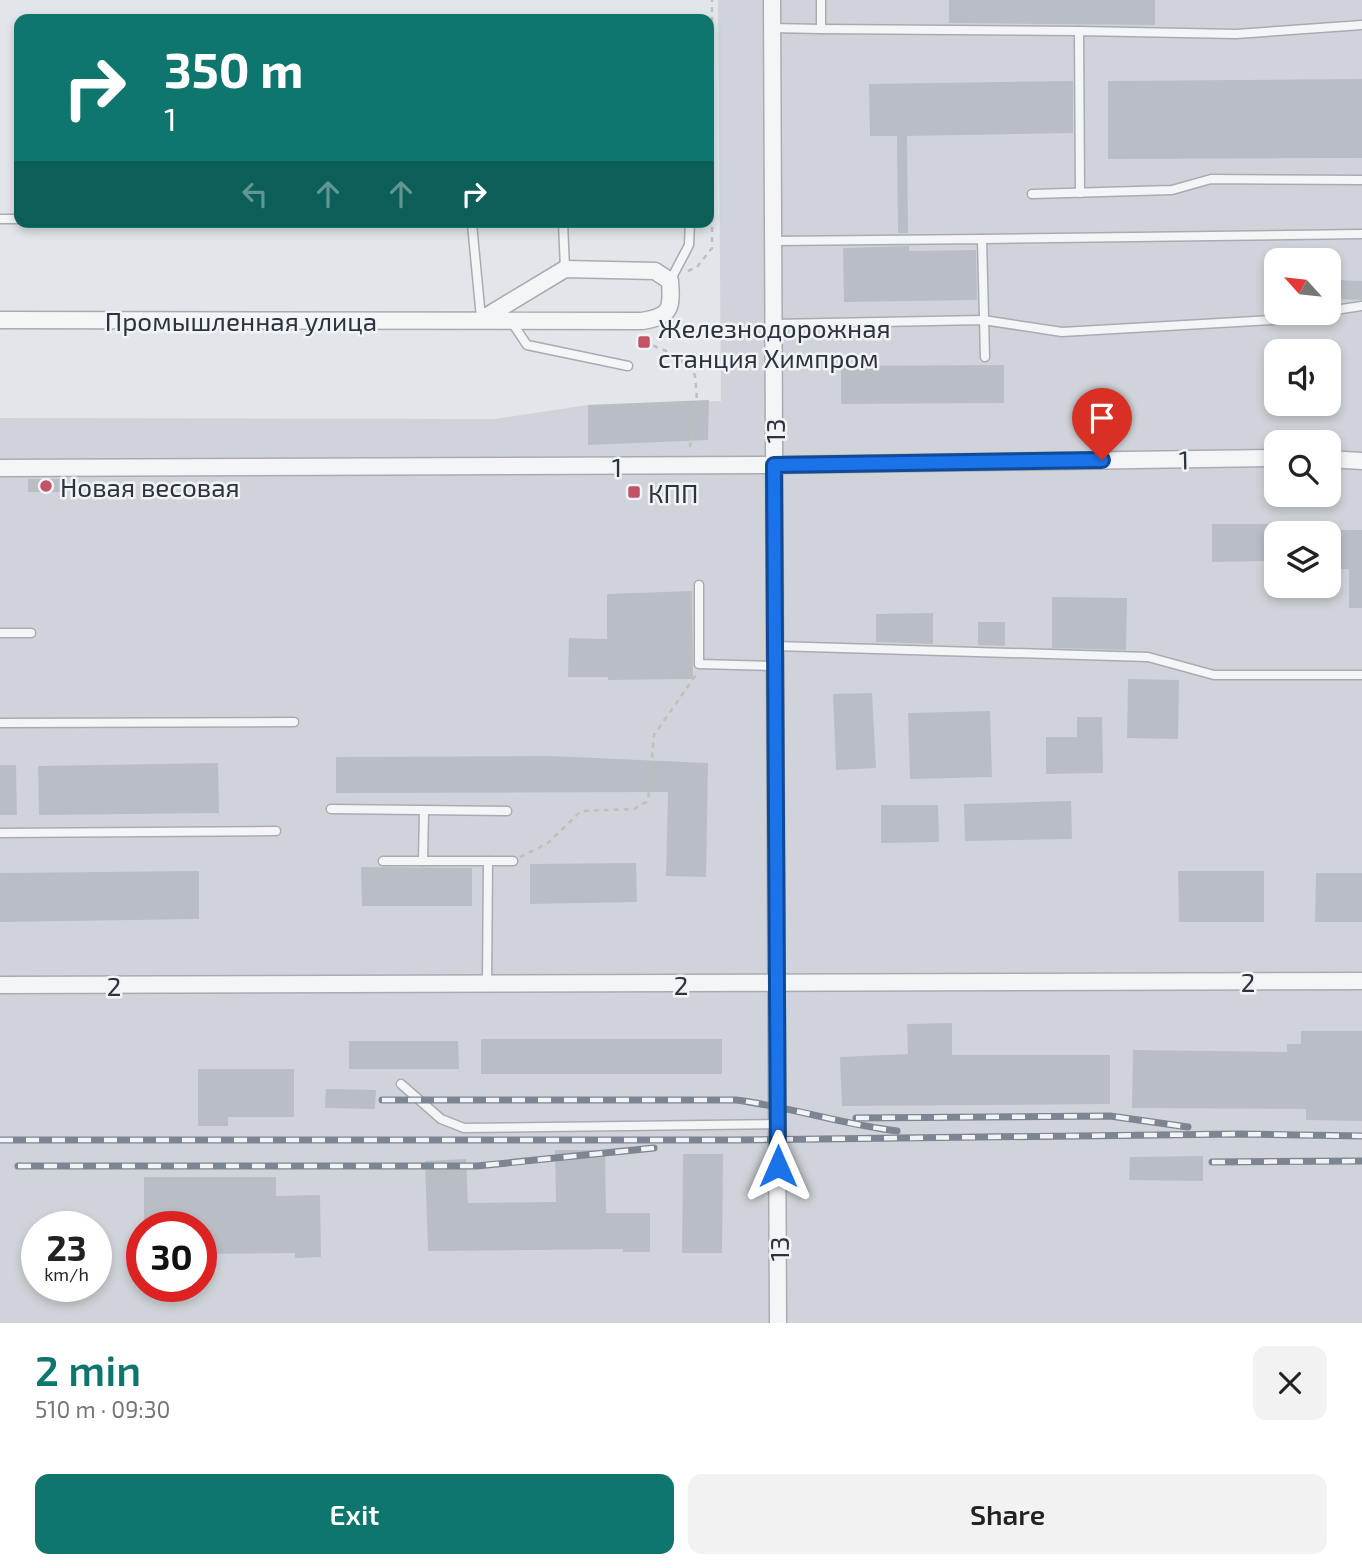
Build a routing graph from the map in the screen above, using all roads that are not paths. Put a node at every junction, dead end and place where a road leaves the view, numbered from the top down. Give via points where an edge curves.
1 (772, 0) edge
2 (821, 0) edge
3 (1362, 25) edge
4 (772, 28) junction
5 (821, 29) junction
6 (1079, 31) junction
7 (1362, 180) edge
8 (1080, 193) junction
9 (1032, 194) dead end
10 (472, 228) edge
11 (563, 228) edge
12 (690, 228) edge
13 (1362, 234) edge
14 (982, 239) junction
15 (773, 241) junction
16 (565, 269) junction
17 (670, 281) junction
18 (1362, 306) edge
19 (1341, 309) edge
20 (481, 319) junction
21 (0, 320) edge
22 (984, 320) junction
23 (1264, 320) edge
24 (511, 321) junction
25 (774, 324) junction
26 (985, 357) dead end
27 (628, 366) dead end
28 (1264, 458) edge
29 (1341, 460) edge
30 (1362, 461) edge
31 (774, 465) junction
32 (0, 468) edge
33 (699, 585) dead end
34 (0, 633) edge
35 (31, 634) dead end
36 (775, 646) junction
37 (775, 666) junction
38 (1362, 675) edge
39 (294, 722) dead end
40 (0, 723) edge
41 (331, 809) dead end
42 (424, 811) junction
43 (508, 811) dead end
44 (276, 831) dead end
45 (0, 833) edge
46 (383, 861) dead end
47 (423, 861) junction
48 (488, 861) junction
49 (513, 861) road end
50 (1362, 981) edge
51 (777, 983) junction
52 (487, 984) junction
53 (0, 985) edge
54 (401, 1084) dead end
55 (778, 1124) junction
56 (778, 1323) edge

1 - 4 street, 13
2 - 5 lane
3 - 6 lane via 1236,34
4 - 5 lane
4 - 15 street, 13
5 - 6 lane
6 - 8 lane
7 - 8 lane via 1211,179 1172,190
8 - 9 lane
10 - 20 lane
11 - 16 lane
12 - 17 lane via 690,245
13 - 14 lane
14 - 15 lane
14 - 22 lane
15 - 25 street, 13
16 - 17 street via 655,271
16 - 20 street
17 - 24 street, Промышленная улица via 671,300 660,318
18 - 19 lane
20 - 21 street, Промышленная улица
20 - 24 street, Промышленная улица
22 - 23 lane via 1062,332
22 - 25 lane
22 - 26 lane
24 - 27 lane via 527,345
25 - 31 street, 13
28 - 31 street, 1
29 - 30 street
31 - 32 street, 1
31 - 36 street, 13
33 - 37 lane via 701,666
34 - 35 lane
36 - 37 street, 13
36 - 38 lane via 1148,657 1214,675
37 - 51 street, 13
39 - 40 lane
41 - 42 lane
42 - 43 lane
42 - 47 lane
44 - 45 lane
46 - 47 lane
47 - 48 lane
48 - 49 lane
48 - 52 lane
50 - 51 street, 2
51 - 52 street, 2
51 - 55 street, 13
52 - 53 street, 2
54 - 55 lane via 441,1119 464,1128
55 - 56 street, 13

